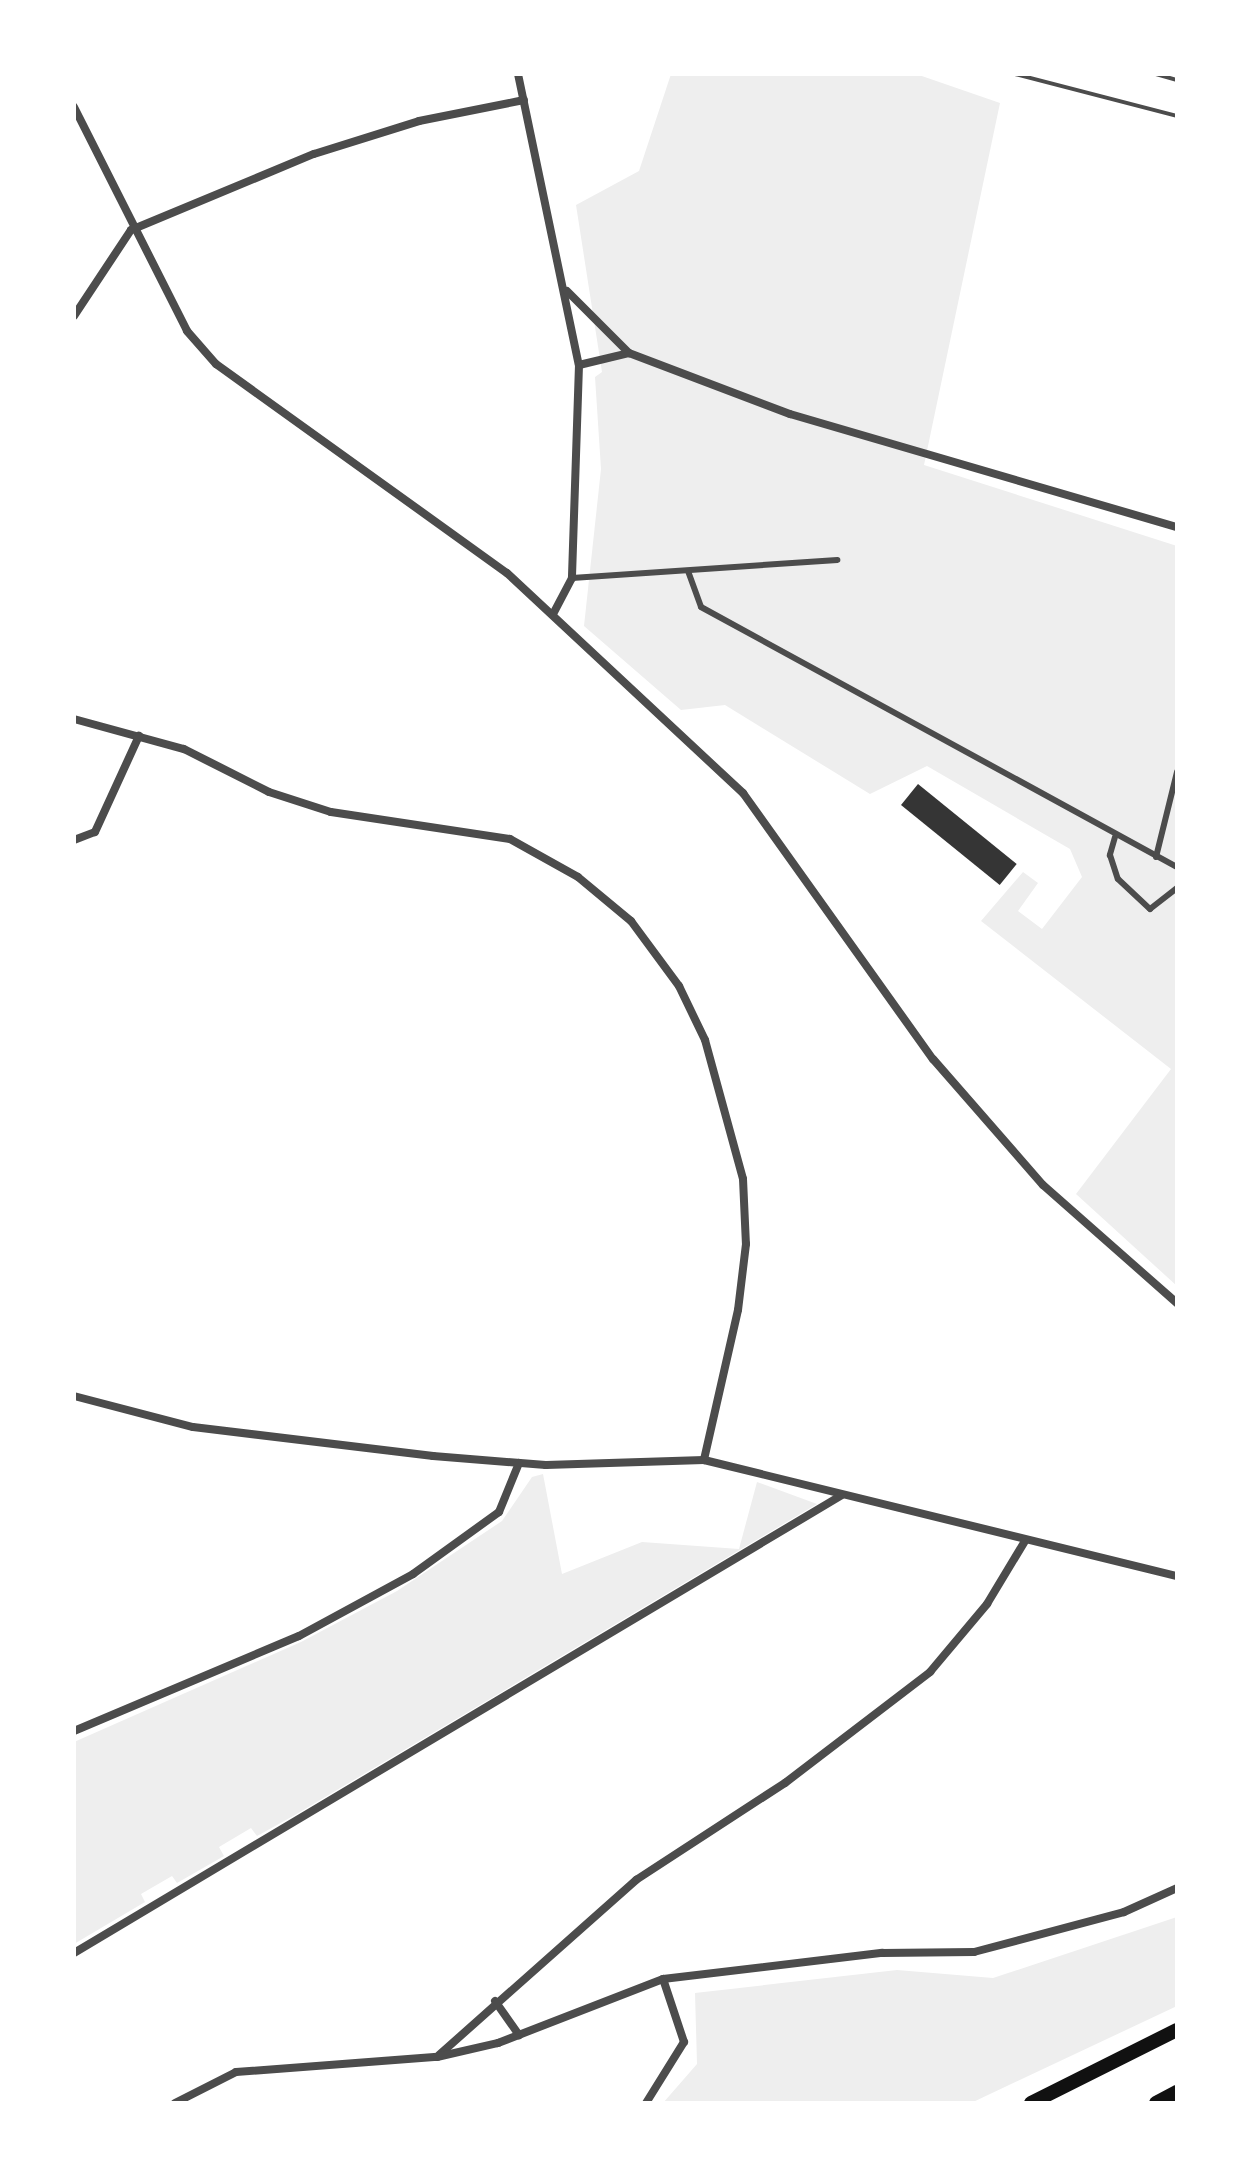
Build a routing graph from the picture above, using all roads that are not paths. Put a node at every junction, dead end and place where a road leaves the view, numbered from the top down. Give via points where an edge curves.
1 (518, 74) edge
2 (1015, 74) edge
3 (1156, 74) edge
4 (1177, 80) edge
5 (524, 100) junction
6 (74, 107) edge
7 (1177, 116) edge
8 (131, 230) junction
9 (567, 291) junction
10 (74, 316) edge
11 (629, 353) junction
12 (579, 365) junction
13 (1177, 527) edge
14 (837, 560) dead end
15 (688, 571) junction
16 (572, 578) junction
17 (553, 614) junction
18 (74, 719) edge
19 (139, 736) junction
20 (1177, 772) edge
21 (1115, 837) junction
22 (74, 840) edge
23 (1156, 857) junction
24 (1177, 867) edge
25 (1177, 888) edge
26 (1177, 1303) edge
27 (74, 1396) edge
28 (704, 1460) junction
29 (519, 1463) junction
30 (842, 1495) junction
31 (1025, 1541) junction
32 (1177, 1576) edge
33 (74, 1730) edge
34 (1177, 1888) edge
35 (74, 1953) edge
36 (663, 1979) junction
37 (495, 2001) junction
38 (1177, 2030) edge
39 (519, 2035) junction
40 (437, 2057) junction
41 (1177, 2092) edge
42 (175, 2103) edge
43 (646, 2103) edge
44 (1031, 2103) edge
45 (1156, 2103) edge

1 - 5 street
2 - 7 lane
3 - 4 lane
5 - 8 street via 419,121 314,154
5 - 9 street
6 - 8 street
8 - 10 street
8 - 17 street via 187,331 216,364 507,573
9 - 11 street
9 - 12 street
11 - 12 street
11 - 13 street via 790,414
12 - 16 street
14 - 15 street
15 - 16 street
15 - 21 street via 701,607 861,688
16 - 17 street
17 - 26 street via 743,793 933,1059 1043,1185
18 - 19 street
19 - 22 street via 95,832
19 - 28 street via 331,812 510,839 578,877 631,921 679,986 705,1040 743,1179 746,1244 738,1310
20 - 23 street
21 - 23 street
21 - 25 street via 1110,855 1118,879 1150,909
23 - 24 street
27 - 29 street via 193,1427
28 - 29 street
28 - 30 street
29 - 33 street via 499,1512 413,1574 299,1636
30 - 31 street
30 - 35 street
31 - 32 street
31 - 37 street via 987,1604 930,1672 785,1783 636,1880
34 - 36 street via 1124,1912 974,1952 882,1953
36 - 39 street
36 - 43 street via 684,2042
37 - 39 street
37 - 40 street
38 - 44 highway
39 - 40 street
40 - 42 street via 251,2070
41 - 45 highway

